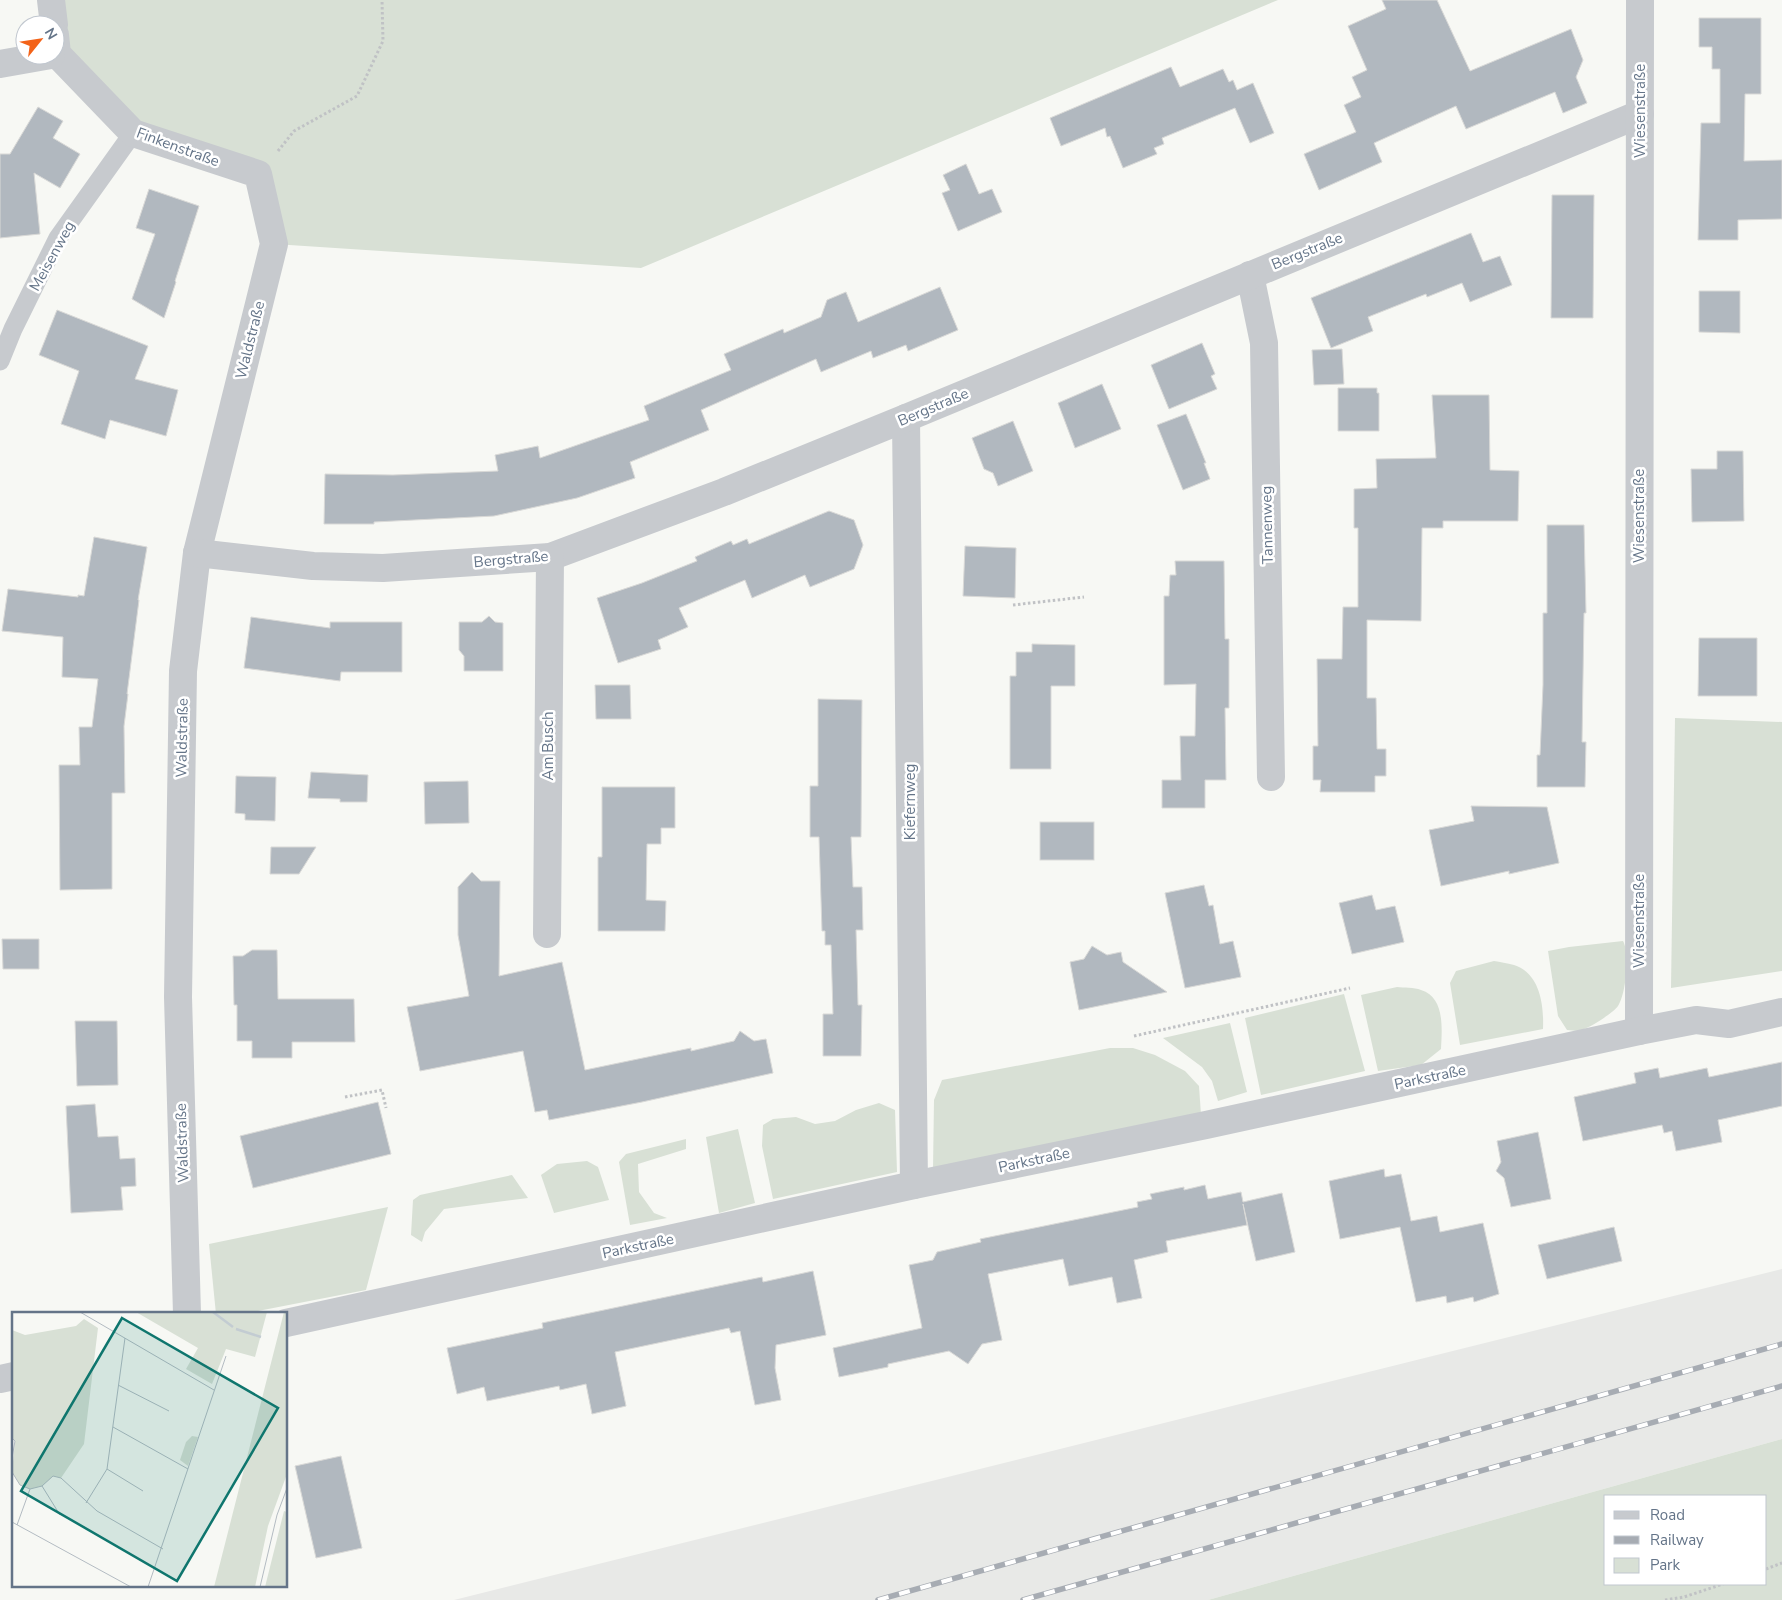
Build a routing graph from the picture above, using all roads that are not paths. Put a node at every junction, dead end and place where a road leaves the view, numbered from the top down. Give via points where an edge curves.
1 (51, 0) edge
2 (1640, 0) edge
3 (53, 15) edge
4 (15, 60) edge
5 (65, 61) edge
6 (0, 64) edge
7 (1640, 114) junction
8 (133, 133) junction
9 (258, 174) joint
10 (1250, 275) junction
11 (0, 361) edge
12 (906, 418) junction
13 (197, 553) junction
14 (550, 558) junction
15 (1271, 777) dead end
16 (547, 934) dead end
17 (1782, 1012) edge
18 (1639, 1031) junction
19 (914, 1185) junction
20 (187, 1312) edge
21 (288, 1323) edge

1 - 3 street
2 - 7 street, Wiesenstraße
4 - 6 street
5 - 8 street, Finkenstraße
7 - 10 street, Bergstraße
7 - 18 street, Wiesenstraße
8 - 9 street, Finkenstraße
8 - 11 lane, Meisenweg via 58,238
9 - 13 street, Waldstraße via 274,244
10 - 12 street, Bergstraße
10 - 15 street, Tannenweg via 1264,343
12 - 14 street, Bergstraße
12 - 19 street, Kiefernweg
13 - 14 street, Bergstraße via 314,566 383,568
13 - 20 street, Waldstraße via 183,671 178,997
14 - 16 street, Am Busch
17 - 18 street, Parkstraße via 1729,1024 1696,1020
18 - 19 street, Parkstraße
19 - 21 street, Parkstraße

